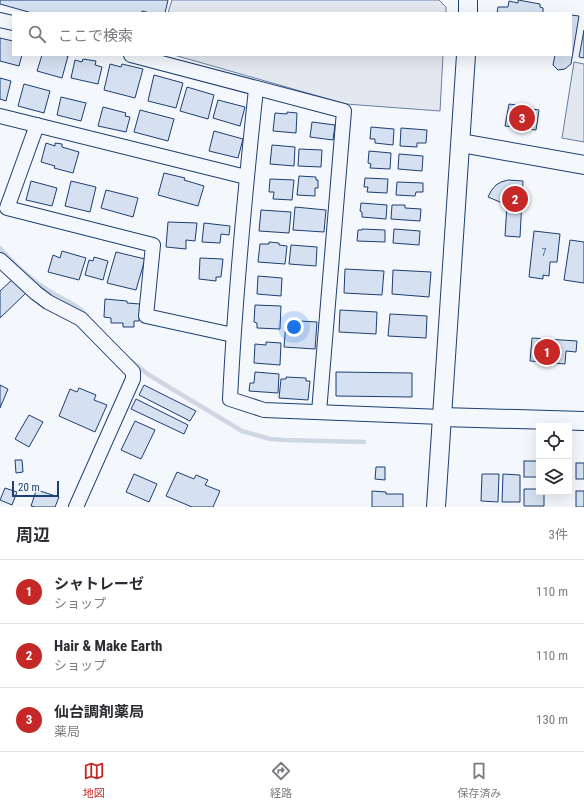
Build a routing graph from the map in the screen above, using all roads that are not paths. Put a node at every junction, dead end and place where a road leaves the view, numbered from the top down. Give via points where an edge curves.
1 (468, 0) edge
2 (468, 12) edge
3 (0, 20) edge
4 (12, 23) edge
5 (135, 56) edge
6 (466, 56) edge
7 (256, 89) junction
8 (0, 116) edge
9 (37, 125) junction
10 (460, 144) junction
11 (584, 165) edge
12 (246, 178) junction
13 (0, 260) edge
14 (233, 335) junction
15 (319, 412) junction
16 (442, 417) junction
17 (584, 421) edge
18 (76, 507) edge
19 (436, 507) edge

1 - 2 street
3 - 4 street
5 - 7 street
6 - 10 street
7 - 12 street
7 - 15 street via 344,111
8 - 9 street
9 - 12 street
9 - 14 street via 7,208 153,245 146,316
10 - 11 street
10 - 16 street
12 - 14 street
13 - 18 street via 48,302 81,319 133,372 133,379
14 - 15 street via 230,399 264,410
15 - 16 street
16 - 17 street
16 - 19 street

